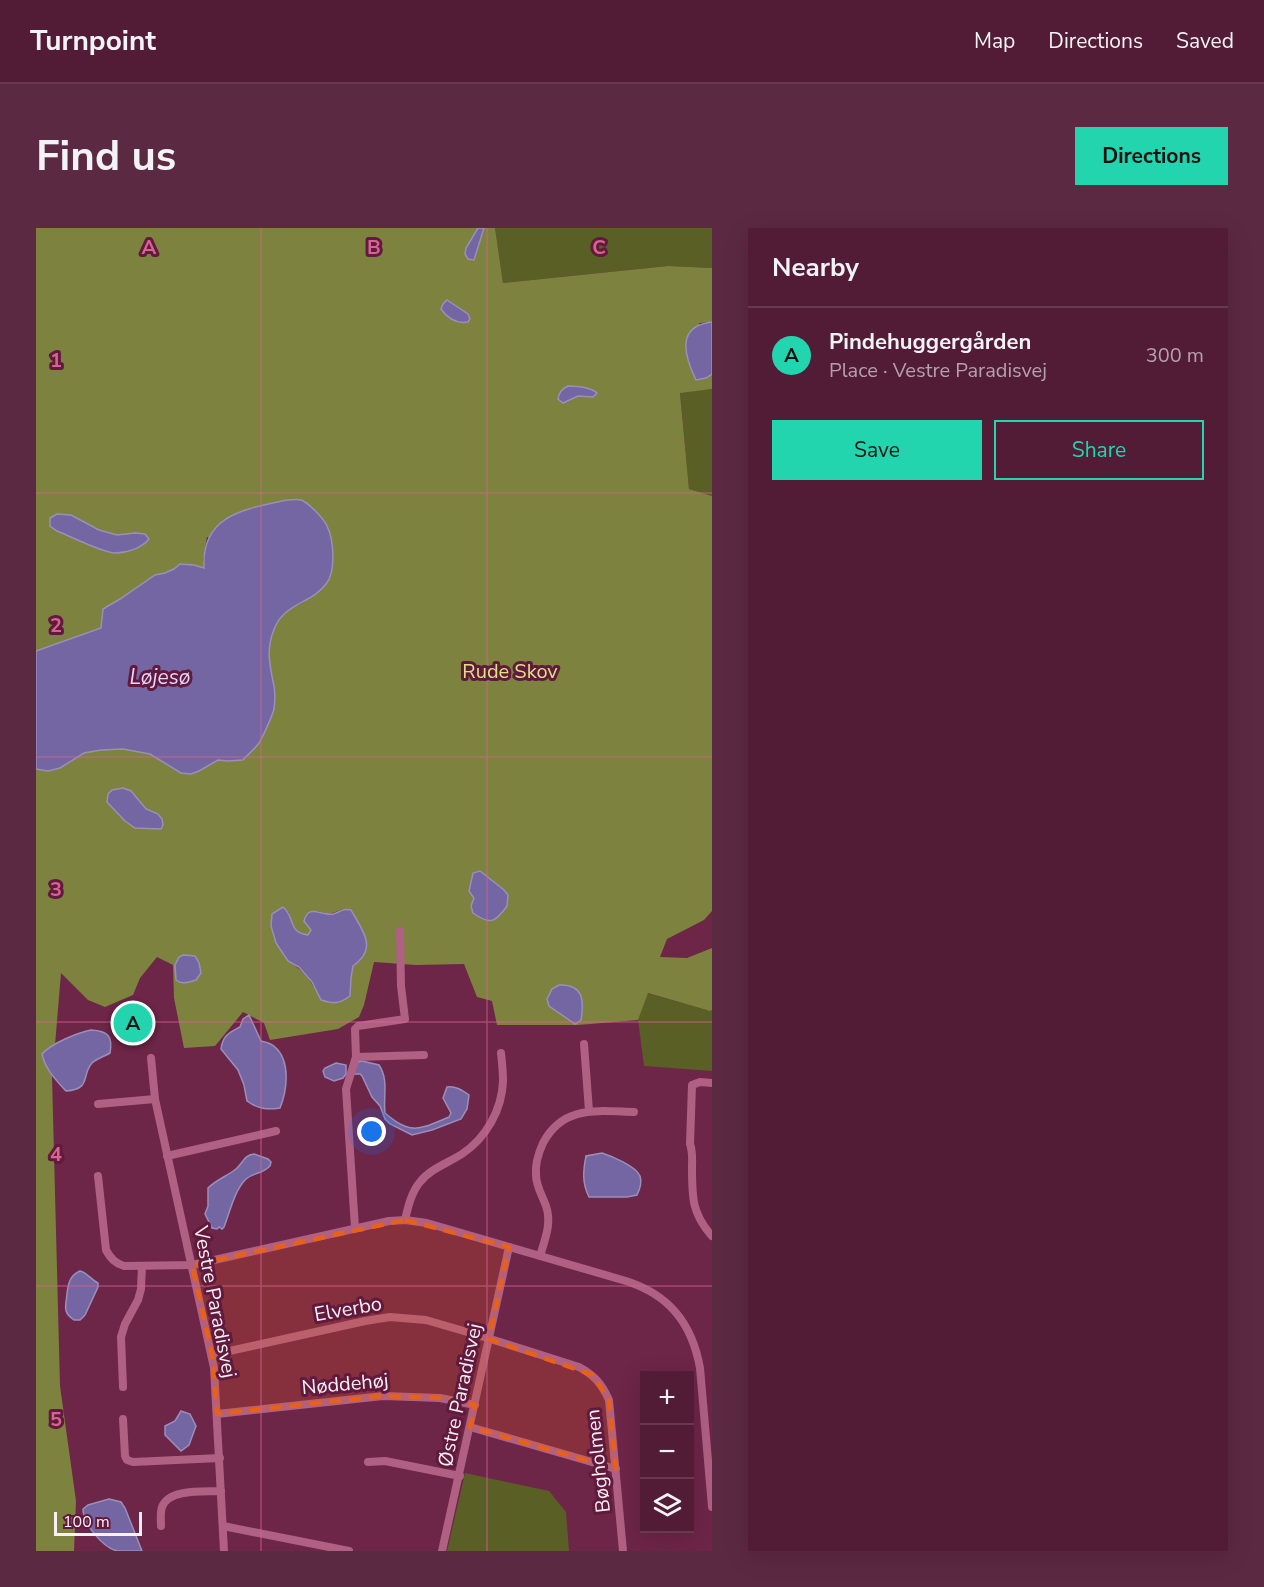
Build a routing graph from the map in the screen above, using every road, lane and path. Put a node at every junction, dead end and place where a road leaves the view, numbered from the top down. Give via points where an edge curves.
1 (399, 931) dead end
2 (584, 1044) dead end
3 (501, 1053) dead end
4 (424, 1054) dead end
5 (356, 1057) junction
6 (151, 1058) dead end
7 (712, 1083) edge
8 (155, 1099) junction
9 (98, 1104) dead end
10 (589, 1111) junction
11 (634, 1112) dead end
12 (276, 1131) dead end
13 (167, 1156) junction
14 (98, 1176) dead end
15 (405, 1220) junction
16 (355, 1228) junction
17 (712, 1236) edge
18 (509, 1247) junction
19 (540, 1256) junction
20 (192, 1265) junction
21 (142, 1266) junction
22 (489, 1340) junction
23 (212, 1355) junction
24 (123, 1387) dead end
25 (475, 1405) junction
26 (217, 1414) junction
27 (123, 1419) dead end
28 (470, 1427) junction
29 (220, 1458) junction
30 (368, 1462) dead end
31 (616, 1469) junction
32 (460, 1476) junction
33 (711, 1487) edge
34 (221, 1491) junction
35 (712, 1507) edge
36 (223, 1526) junction
37 (161, 1527) dead end
38 (224, 1551) edge
39 (349, 1551) edge
40 (442, 1551) edge
41 (623, 1551) edge

1 - 5 street via 405,1019 358,1026
2 - 10 street
3 - 15 street via 501,1095 489,1126 478,1141 421,1180
4 - 5 street
5 - 16 street via 346,1089
6 - 8 street, Vestre Paradisvej
7 - 17 street via 692,1084 690,1144 694,1209
8 - 9 street
8 - 13 street, Vestre Paradisvej
10 - 11 street
10 - 19 street via 556,1125 541,1148 536,1174 549,1219
12 - 13 street
13 - 20 street, Vestre Paradisvej
14 - 21 street via 106,1250 116,1263
15 - 16 street
15 - 18 street
16 - 20 street
18 - 19 street
18 - 22 street, Østre Paradisvej
19 - 33 street via 632,1283 675,1311 693,1339 700,1368
20 - 21 street
20 - 23 street, Vestre Paradisvej
21 - 24 street via 138,1300 121,1337
22 - 23 street, Elverbo via 426,1320 390,1317
22 - 25 street, Østre Paradisvej
22 - 31 street, Bøgholmen via 579,1367 593,1375 609,1400
23 - 26 street, Vestre Paradisvej
25 - 26 street, Nøddehøj via 440,1398 383,1396
25 - 28 street, Østre Paradisvej
26 - 29 street, Vestre Paradisvej
27 - 29 street via 127,1460
28 - 31 street
28 - 32 street, Østre Paradisvej
29 - 34 street, Vestre Paradisvej
30 - 32 street via 384,1461
31 - 41 street, Bøgholmen
32 - 40 street, Østre Paradisvej
33 - 35 street
34 - 36 street, Vestre Paradisvej
34 - 37 street via 172,1496 161,1509
36 - 38 street, Vestre Paradisvej
36 - 39 street

